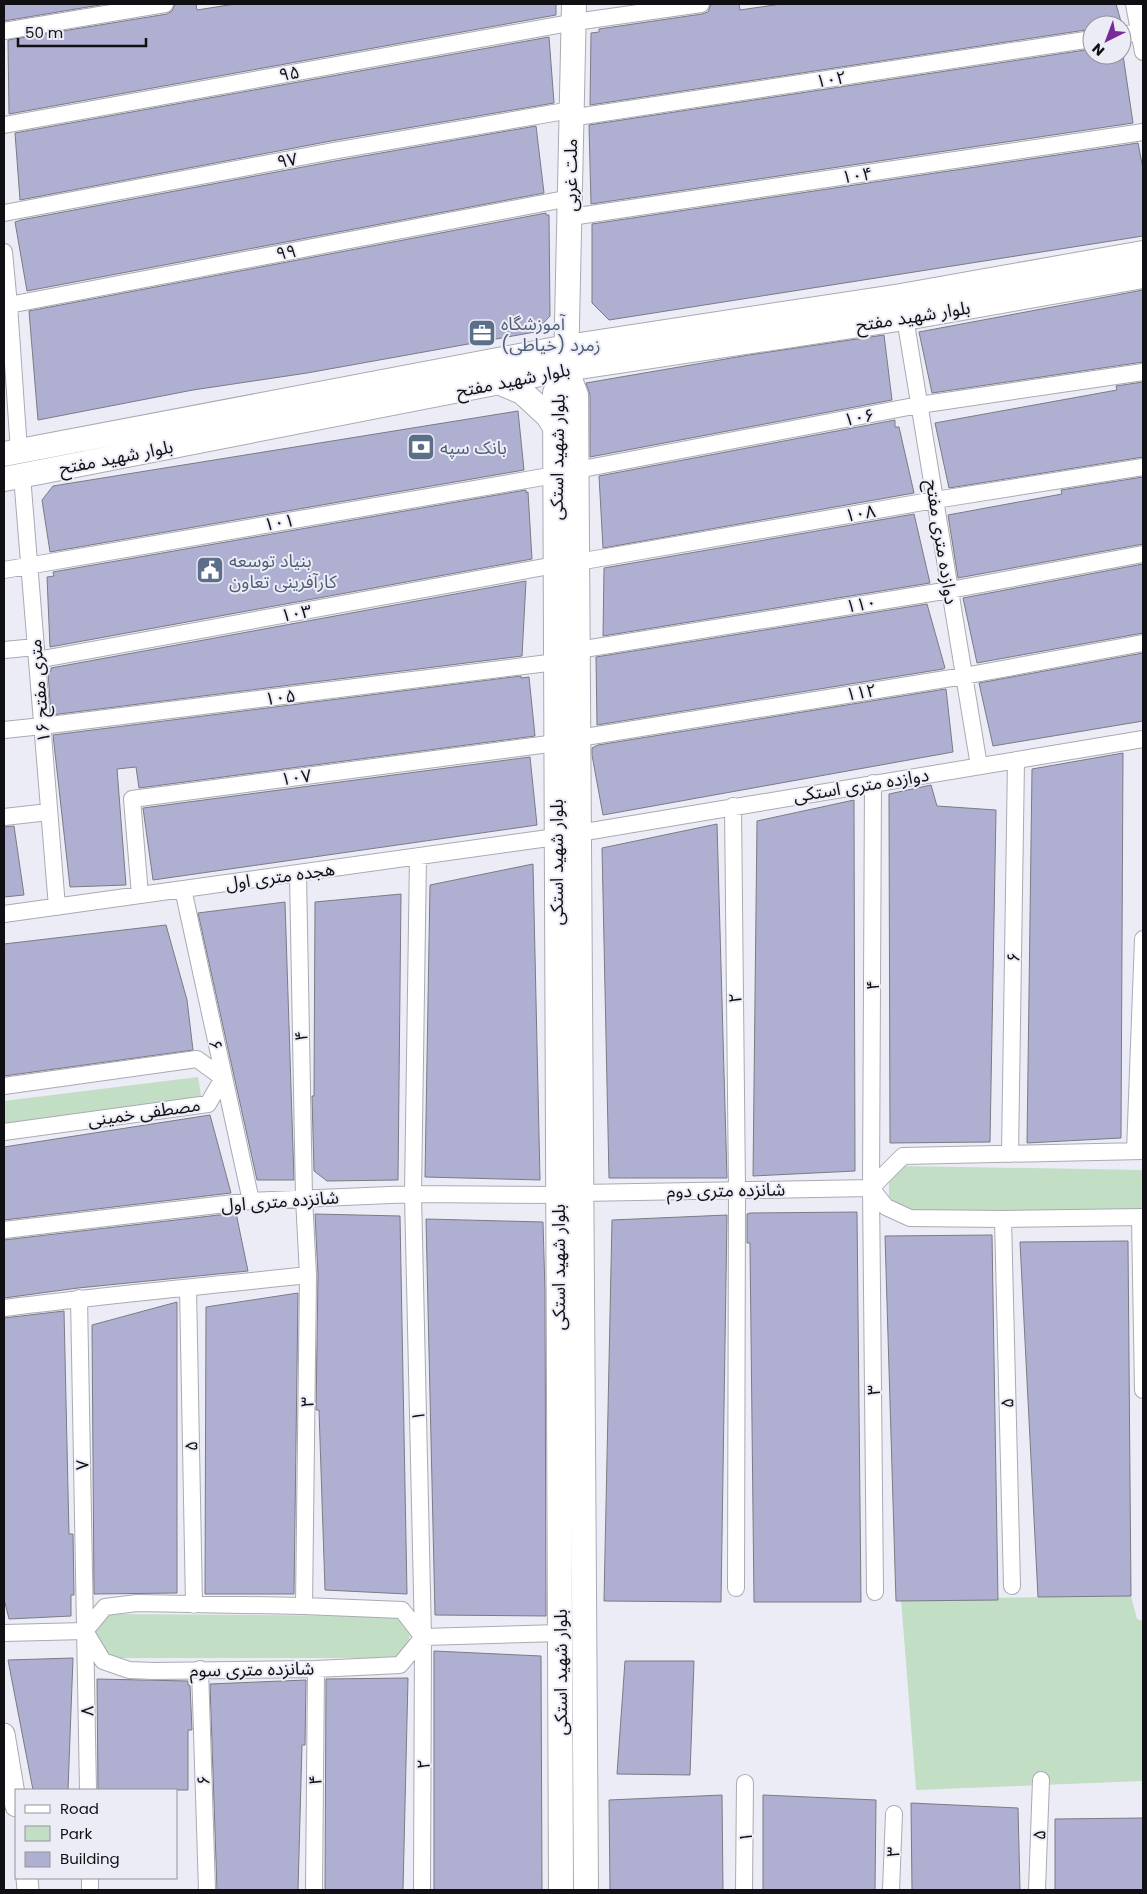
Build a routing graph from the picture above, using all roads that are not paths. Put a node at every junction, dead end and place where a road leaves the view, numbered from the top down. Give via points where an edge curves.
1 (165, 4) edge
2 (701, 4) edge
3 (1134, 4) edge
4 (574, 13) edge
5 (4, 31) edge
6 (1139, 32) junction
7 (1132, 33) edge
8 (1082, 40) edge
9 (1143, 52) edge
10 (571, 114) junction
11 (4, 125) edge
12 (1143, 132) edge
13 (570, 208) junction
14 (4, 212) edge
15 (4, 252) edge
16 (1143, 253) edge
17 (1143, 276) edge
18 (1010, 288) junction
19 (6, 307) edge
20 (905, 318) junction
21 (566, 358) junction
22 (1143, 372) edge
23 (498, 382) junction
24 (919, 406) junction
25 (555, 427) junction
26 (11, 453) edge
27 (1143, 467) edge
28 (566, 472) junction
29 (13, 477) edge
30 (935, 500) junction
31 (1143, 554) edge
32 (566, 564) junction
33 (30, 566) junction
34 (4, 570) edge
35 (950, 590) junction
36 (1143, 643) edge
37 (4, 650) edge
38 (578, 650) junction
39 (36, 654) junction
40 (556, 662) junction
41 (964, 676) junction
42 (42, 726) junction
43 (4, 730) edge
44 (579, 738) junction
45 (1143, 739) edge
46 (556, 743) junction
47 (1016, 760) junction
48 (979, 766) junction
49 (873, 783) junction
50 (733, 806) junction
51 (49, 812) junction
52 (4, 817) edge
53 (579, 833) junction
54 (556, 837) junction
55 (418, 856) junction
56 (298, 874) junction
57 (183, 889) junction
58 (140, 895) junction
59 (57, 906) junction
60 (4, 914) edge
61 (1143, 939) edge
62 (223, 1078) junction
63 (4, 1086) edge
64 (4, 1132) edge
65 (1139, 1151) edge
66 (1010, 1154) junction
67 (871, 1188) junction
68 (737, 1190) junction
69 (581, 1192) junction
70 (413, 1194) junction
71 (558, 1195) junction
72 (304, 1198) junction
73 (250, 1201) junction
74 (1142, 1217) edge
75 (1003, 1219) junction
76 (4, 1230) edge
77 (308, 1275) junction
78 (188, 1288) junction
79 (79, 1298) junction
80 (4, 1308) edge
81 (558, 1330) junction
82 (582, 1330) junction
83 (1143, 1390) edge
84 (1012, 1586) dead end
85 (736, 1588) dead end
86 (875, 1592) dead end
87 (194, 1605) junction
88 (304, 1606) junction
89 (85, 1631) junction
90 (4, 1633) edge
91 (560, 1633) junction
92 (423, 1637) junction
93 (200, 1669) junction
94 (316, 1669) junction
95 (4, 1734) edge
96 (1041, 1780) dead end
97 (745, 1783) dead end
98 (88, 1789) edge
99 (11, 1793) edge
100 (894, 1814) dead end
101 (207, 1890) edge
102 (314, 1890) edge
103 (422, 1890) edge
104 (561, 1890) edge
105 (586, 1890) edge
106 (744, 1890) edge
107 (891, 1890) edge
108 (1037, 1890) edge

1 - 5 street
2 - 4 street, ۹۵
3 - 6 street
4 - 10 main road, ملت غربی
4 - 11 street, ۹۵
6 - 7 street
6 - 9 street
8 - 10 street, ۱۰۲
10 - 13 main road, ملت غربی
10 - 14 street, ۹۷ via 323,153
12 - 13 street, ۱۰۴
13 - 19 street, ۹۹
13 - 21 main road, ملت غربی
15 - 19 street
16 - 18 main road, بلوار شهید مفتح
17 - 18 main road, بلوار شهید مفتح
18 - 20 main road, بلوار شهید مفتح
18 - 21 main road, بلوار شهید مفتح via 901,296
19 - 26 street
20 - 21 main road, بلوار شهید مفتح
20 - 24 street, دوازده متری مفتح
21 - 23 main road, بلوار شهید مفتح
21 - 25 main road, بلوار شهید استکی via 555,393
21 - 26 main road, بلوار شهید مفتح
21 - 28 main road, بلوار شهید استکی via 576,395
22 - 24 street, ۱۰۶
23 - 25 main road via 522,392
23 - 29 main road, بلوار شهید مفتح
24 - 28 street, ۱۰۶
24 - 30 street, دوازده متری مفتح
25 - 28 main road, بلوار شهید استکی
27 - 30 street, ۱۰۸
28 - 32 main road, بلوار شهید استکی
28 - 33 street, ۱۰۱
29 - 33 street, ۱۶ متری مفتح
30 - 32 street, ۱۰۸
30 - 35 street, دوازده متری مفتح
31 - 35 street, ۱۱۰
32 - 38 main road, بلوار شهید استکی
32 - 39 street, ۱۰۳
32 - 40 main road, بلوار شهید استکی
33 - 34 street, ۱۰۱
33 - 39 street, ۱۶ متری مفتح
35 - 38 street, ۱۱۰
35 - 41 street, دوازده متری مفتح
36 - 41 street, ۱۱۲
37 - 39 street, ۱۰۳
38 - 44 main road, بلوار شهید استکی
39 - 42 street, ۱۶ متری مفتح
40 - 42 street, ۱۰۵
40 - 46 main road, بلوار شهید استکی
41 - 44 street, ۱۱۲
41 - 48 street, دوازده متری مفتح
42 - 43 street, ۱۰۵
42 - 51 street, ۱۶ متری مفتح
44 - 53 main road, بلوار شهید استکی
45 - 47 street, دوازده متری استکی
46 - 54 main road, بلوار شهید استکی
46 - 58 street, ۱۰۷ via 132,799
47 - 48 street, دوازده متری استکی
47 - 66 street, ۶
48 - 49 street, دوازده متری استکی
49 - 50 street, دوازده متری استکی
49 - 67 street, ۴
50 - 53 street, دوازده متری استکی
50 - 68 street, ۲
51 - 52 street
51 - 59 street, ۱۶ متری مفتح
53 - 69 main road, بلوار شهید استکی
54 - 55 street, هجده متری اول
54 - 71 main road, بلوار شهید استکی
55 - 56 street, هجده متری اول
55 - 70 street
56 - 57 street, هجده متری اول
56 - 72 street, ۴
57 - 58 street, هجده متری اول
57 - 62 street, ۶
58 - 59 street, هجده متری اول
59 - 60 street, هجده متری اول
61 - 65 street
62 - 63 street via 197,1059
62 - 64 street, مصطفی خمینی via 208,1104
62 - 73 street, ۶
65 - 66 street
66 - 67 street via 903,1156
67 - 68 street, شانزده متری دوم
67 - 75 street via 886,1207 910,1218
67 - 86 street, ۳
68 - 69 street, شانزده متری دوم
68 - 85 street
69 - 82 main road, بلوار شهید استکی
70 - 71 street, شانزده متری اول
70 - 72 street, شانزده متری اول
70 - 92 street, ۱
71 - 81 main road, بلوار شهید استکی
72 - 73 street, شانزده متری اول
72 - 77 street, ۳
73 - 76 street, شانزده متری اول
74 - 75 street
74 - 83 street
75 - 84 street, ۵
77 - 78 street
77 - 88 street, ۳
78 - 79 street
78 - 87 street, ۵
79 - 80 street
79 - 89 street, ۷
81 - 82 main road
81 - 91 main road, بلوار شهید استکی
82 - 105 main road, بلوار شهید استکی
87 - 88 street
87 - 89 street via 137,1603 104,1607
88 - 92 street via 402,1610
89 - 90 street
89 - 93 street, شانزده متری سوم via 103,1661 129,1670
89 - 98 street, ۸
91 - 92 street
91 - 104 main road, بلوار شهید استکی
92 - 94 street, شانزده متری سوم via 400,1665
92 - 103 street, ۲
93 - 94 street, شانزده متری سوم
93 - 101 street, ۶
94 - 102 street, ۴
95 - 99 street
96 - 108 street, ۵
97 - 106 street, ۱
100 - 107 street, ۳

